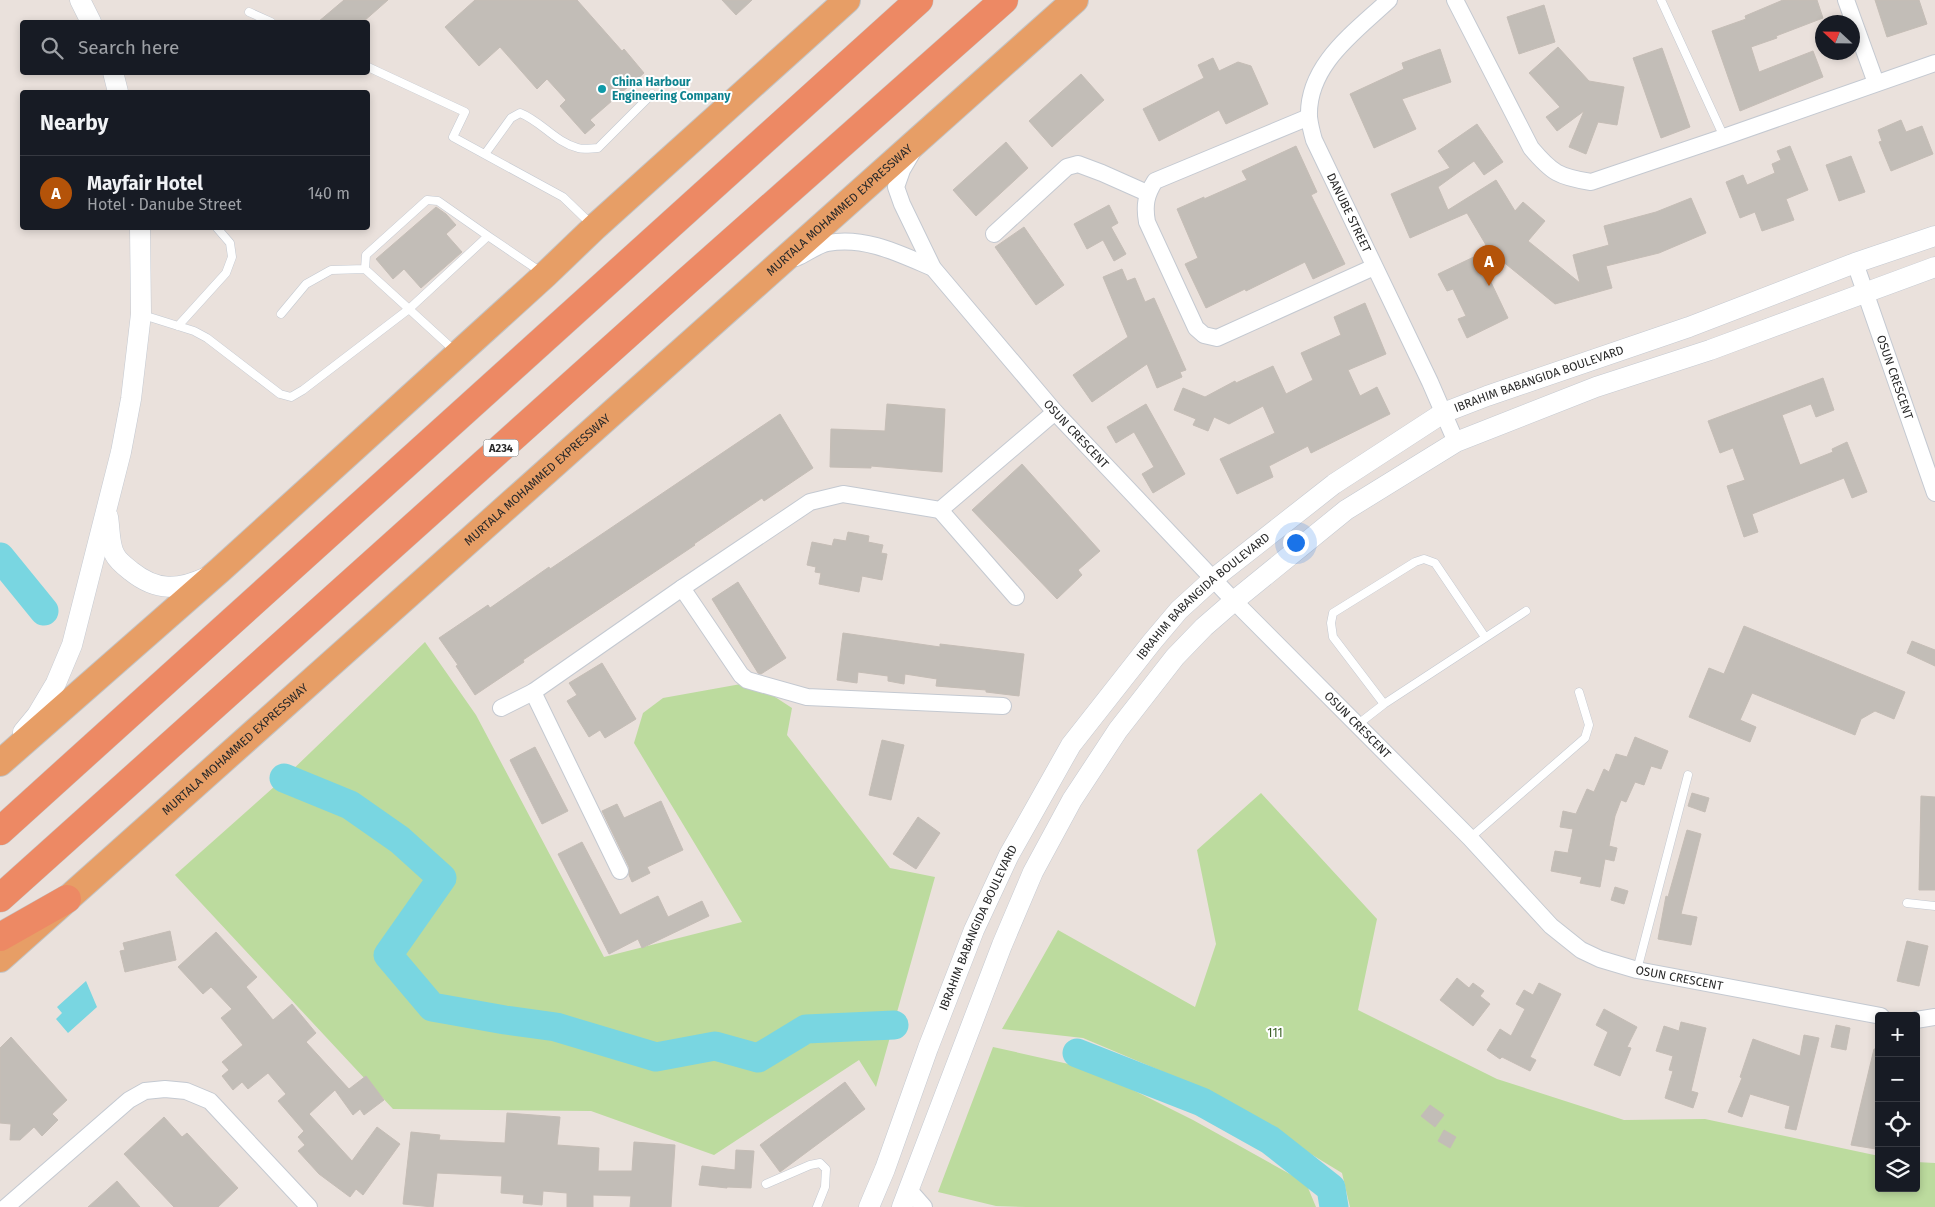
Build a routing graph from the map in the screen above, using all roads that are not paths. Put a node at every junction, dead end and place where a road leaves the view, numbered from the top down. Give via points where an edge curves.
1 (80, 0) edge
2 (847, 0) edge
3 (919, 0) edge
4 (1004, 0) edge
5 (1075, 0) edge
6 (1390, 0) edge
7 (1454, 0) edge
8 (1661, 0) edge
9 (1846, 0) edge
10 (249, 12) dead end
11 (90, 20) edge
12 (267, 20) edge
13 (1935, 63) edge
14 (370, 68) edge
15 (113, 75) edge
16 (1876, 83) junction
17 (117, 90) edge
18 (652, 94) dead end
19 (1309, 117) junction
20 (929, 129) junction
21 (1724, 137) junction
22 (485, 154) junction
23 (1147, 193) junction
24 (595, 227) junction
25 (140, 230) edge
26 (219, 230) edge
27 (994, 234) dead end
28 (488, 236) junction
29 (1935, 236) edge
30 (1855, 263) junction
31 (1374, 267) junction
32 (933, 268) junction
33 (1935, 268) edge
34 (364, 269) junction
35 (773, 270) junction
36 (545, 275) junction
37 (1866, 294) junction
38 (409, 310) junction
39 (141, 314) junction
40 (281, 314) dead end
41 (178, 326) junction
42 (458, 354) junction
43 (1055, 412) junction
44 (1443, 413) junction
45 (1456, 442) junction
46 (1935, 493) edge
47 (107, 502) junction
48 (940, 510) junction
49 (220, 570) junction
50 (1213, 579) junction
51 (682, 588) junction
52 (1016, 597) dead end
53 (1234, 600) junction
54 (1526, 611) dead end
55 (1485, 637) junction
56 (533, 692) junction
57 (1578, 692) dead end
58 (1384, 704) junction
59 (1003, 706) dead end
60 (501, 708) dead end
61 (1357, 725) junction
62 (0, 762) edge
63 (1688, 775) dead end
64 (0, 831) edge
65 (1470, 838) junction
66 (620, 871) dead end
67 (0, 898) edge
68 (68, 899) junction
69 (1907, 903) dead end
70 (1935, 906) edge
71 (0, 937) edge
72 (0, 959) edge
73 (1637, 970) junction
74 (1875, 1015) edge
75 (1935, 1017) edge
76 (1920, 1019) edge
77 (766, 1184) dead end
78 (906, 1199) edge
79 (6, 1207) edge
80 (309, 1207) edge
81 (816, 1207) edge
82 (869, 1207) edge
83 (924, 1207) edge

1 - 11 street
2 - 24 highway
3 - 64 highway
4 - 67 highway, A234
5 - 20 highway, MURTALA MOHAMMED EXPRESSWAY
6 - 19 street, DANUBE STREET via 1335,50 1320,70
7 - 21 street via 1531,148 1548,168 1570,178 1591,182
8 - 21 lane
9 - 16 street
10 - 12 lane
13 - 16 street
14 - 22 lane via 465,112 453,137
15 - 17 street
16 - 21 street
18 - 22 lane via 598,148 579,149 563,142 520,113 511,118
19 - 23 street via 1155,181
19 - 31 street, DANUBE STREET via 1314,140
20 - 32 street via 908,158 896,187
20 - 35 highway, MURTALA MOHAMMED EXPRESSWAY
22 - 24 lane via 563,197
23 - 27 street via 1078,164 1067,167
23 - 31 street via 1144,208 1147,222 1196,328 1204,335 1216,338
24 - 36 highway
25 - 39 street
26 - 41 lane via 230,243 232,257 226,273
28 - 34 lane via 438,202 427,200 366,255
28 - 36 lane
28 - 38 lane
29 - 30 street, IBRAHIM BABANGIDA BOULEVARD
30 - 37 street, OSUN CRESCENT
30 - 44 street, IBRAHIM BABANGIDA BOULEVARD
31 - 44 street, DANUBE STREET
32 - 35 street via 891,250 857,241 826,244
32 - 43 street, OSUN CRESCENT
33 - 37 street, IBRAHIM BABANGIDA BOULEVARD
34 - 38 lane
34 - 40 lane via 331,270 306,284
35 - 68 highway, MURTALA MOHAMMED EXPRESSWAY
36 - 42 highway
37 - 45 street, IBRAHIM BABANGIDA BOULEVARD via 1596,387
37 - 46 street, OSUN CRESCENT
38 - 41 lane via 291,397 280,394 207,338
38 - 42 lane
39 - 41 lane
39 - 47 street via 131,399
42 - 49 highway
43 - 48 street
43 - 50 street, OSUN CRESCENT
44 - 45 street, DANUBE STREET
44 - 50 street, IBRAHIM BABANGIDA BOULEVARD via 1334,484
45 - 53 street, IBRAHIM BABANGIDA BOULEVARD via 1346,510
47 - 49 street via 115,555 138,576 168,588 189,586
47 - 62 street via 72,645 37,716
48 - 51 street via 843,494 810,502
48 - 52 street
49 - 62 highway
50 - 53 street, OSUN CRESCENT
50 - 82 street, IBRAHIM BABANGIDA BOULEVARD via 1179,610 1071,745 1008,855 974,930
51 - 56 street
51 - 59 street via 747,680 807,697
53 - 61 street, OSUN CRESCENT
53 - 78 street, IBRAHIM BABANGIDA BOULEVARD via 1175,657 1118,730 1072,800 1033,872 1002,945
54 - 55 lane
55 - 58 lane
55 - 58 lane via 1435,563 1424,559 1333,613 1333,637
56 - 60 street
56 - 66 street
57 - 65 lane via 1588,725 1586,738
58 - 61 lane
61 - 65 street, OSUN CRESCENT
63 - 73 lane
65 - 73 street, OSUN CRESCENT via 1551,926 1582,950
68 - 71 highway
68 - 72 highway, MURTALA MOHAMMED EXPRESSWAY
69 - 70 lane
73 - 74 street, OSUN CRESCENT
75 - 76 street
77 - 81 lane via 820,1163 826,1169 825,1187
78 - 83 street
79 - 80 street via 128,1100 145,1091 164,1089 186,1091 210,1101

